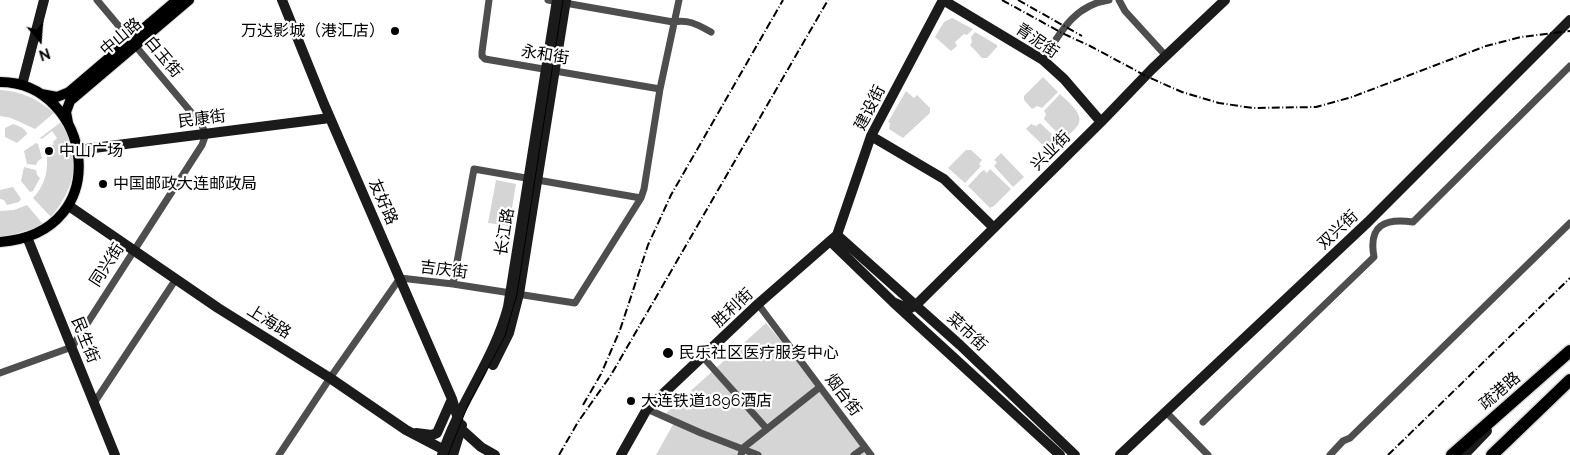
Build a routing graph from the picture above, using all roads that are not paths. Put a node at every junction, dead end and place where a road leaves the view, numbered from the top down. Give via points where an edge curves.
1 (44, 0) edge
2 (97, 0) edge
3 (178, 0) edge
4 (189, 0) edge
5 (282, 0) edge
6 (489, 0) edge
7 (679, 0) edge
8 (943, 0) edge
9 (1109, 0) edge
10 (1120, 0) edge
11 (1225, 0) edge
12 (559, 1) edge
13 (1570, 20) edge
14 (674, 22) junction
15 (711, 32) dead end
16 (133, 42) junction
17 (1166, 56) junction
18 (1042, 60) junction
19 (1570, 66) edge
20 (550, 69) junction
21 (0, 82) edge
22 (22, 85) junction
23 (660, 89) junction
24 (38, 93) junction
25 (71, 94) junction
26 (330, 118) junction
27 (1102, 122) junction
28 (71, 131) junction
29 (206, 134) junction
30 (871, 136) junction
31 (78, 150) junction
32 (533, 179) junction
33 (641, 198) junction
34 (69, 206) junction
35 (1368, 222) junction
36 (1570, 223) edge
37 (994, 228) junction
38 (1376, 230) junction
39 (27, 237) junction
40 (834, 241) junction
41 (0, 242) edge
42 (134, 250) junction
43 (400, 278) junction
44 (176, 279) junction
45 (453, 284) junction
46 (515, 293) junction
47 (893, 302) junction
48 (916, 305) junction
49 (759, 307) junction
50 (72, 347) junction
51 (1570, 351) edge
52 (705, 359) junction
53 (0, 373) edge
54 (330, 378) junction
55 (1570, 380) edge
56 (820, 387) junction
57 (1522, 393) junction
58 (452, 399) junction
59 (94, 403) junction
60 (650, 410) junction
61 (1166, 412) junction
62 (458, 416) junction
63 (1203, 422) dead end
64 (461, 429) junction
65 (766, 429) junction
66 (406, 430) junction
67 (865, 447) junction
68 (741, 452) edge
69 (450, 454) edge
70 (115, 455) edge
71 (279, 455) edge
72 (495, 455) edge
73 (620, 455) edge
74 (627, 455) edge
75 (758, 455) edge
76 (854, 455) edge
77 (870, 455) edge
78 (1060, 455) edge
79 (1074, 455) edge
80 (1120, 455) edge
81 (1208, 455) edge
82 (1330, 455) edge
83 (1452, 455) edge
84 (1464, 455) edge
85 (1492, 455) edge

1 - 22 main road
2 - 16 street, 白玉街
3 - 16 main road, 中山路
4 - 16 main road, 中山路
5 - 26 main road, 友好路
6 - 20 street, 永和街 via 482,56 489,60
7 - 14 street
8 - 18 main road, 青泥街
8 - 30 main road, 建设街
9 - 18 street via 1070,18
10 - 17 street via 1125,11
11 - 17 main road, 兴业街
12 - 14 street
12 - 20 main road, 长江路
13 - 35 main road, 双兴街
14 - 15 street via 692,22
14 - 23 street
16 - 25 main road, 中山路
16 - 29 street, 白玉街
17 - 27 main road, 兴业街
18 - 27 main road, 青泥街 via 1064,79
19 - 38 street via 1413,222 1395,220
20 - 23 street, 永和街
20 - 32 main road, 长江路
21 - 22 main road
22 - 24 main road
23 - 33 street
24 - 25 main road via 56,97
24 - 28 main road via 56,108
25 - 28 main road via 66,112
26 - 29 main road, 民康街
26 - 43 main road, 友好路
27 - 37 main road, 兴业街
28 - 31 main road
29 - 31 main road, 民康街
29 - 42 street, 同兴街
30 - 37 main road via 944,180
30 - 40 main road, 建设街
31 - 34 main road via 77,182
32 - 33 street
32 - 45 street via 474,169
32 - 46 main road, 长江路
33 - 46 street, 吉庆街 via 575,303
34 - 39 main road via 50,225
34 - 42 main road, 上海路
35 - 38 street
35 - 61 main road, 双兴街
36 - 82 street
37 - 48 main road, 兴业街
38 - 63 street via 1372,236 1374,256
39 - 41 main road
39 - 50 main road, 民生街
40 - 47 main road
40 - 48 main road, 菜市街
40 - 49 main road, 胜利街
42 - 44 main road, 上海路
42 - 50 street, 同兴街
43 - 45 street, 吉庆街
43 - 54 street, 吉庆街
43 - 58 main road, 友好路
44 - 54 main road, 上海路
44 - 59 street
45 - 46 street, 吉庆街
46 - 62 main road, 长江路 via 499,336
46 - 64 main road, 长江路 via 509,333 468,409
47 - 48 main road via 909,309
47 - 78 main road
48 - 79 main road, 菜市街
49 - 52 main road, 胜利街
49 - 56 street, 烟台街
50 - 53 street
50 - 59 main road, 民生街
51 - 57 highway, 疏港路
52 - 60 main road, 胜利街
52 - 65 street
54 - 66 main road, 上海路
54 - 71 street, 吉庆街
55 - 85 highway
56 - 65 street
56 - 67 street, 烟台街
57 - 83 highway, 疏港路
57 - 84 main road
58 - 62 main road, 友好路
58 - 66 main road via 437,432 431,435
59 - 70 main road, 民生街
60 - 68 street
60 - 73 main road, 胜利街
60 - 74 main road, 胜利街
61 - 80 main road, 双兴街
61 - 81 street
62 - 64 main road, 友好路
62 - 69 main road, 长江路
64 - 69 main road, 长江路
64 - 72 main road
65 - 68 street
66 - 69 main road, 上海路
67 - 76 street
67 - 77 street, 烟台街
68 - 75 street

